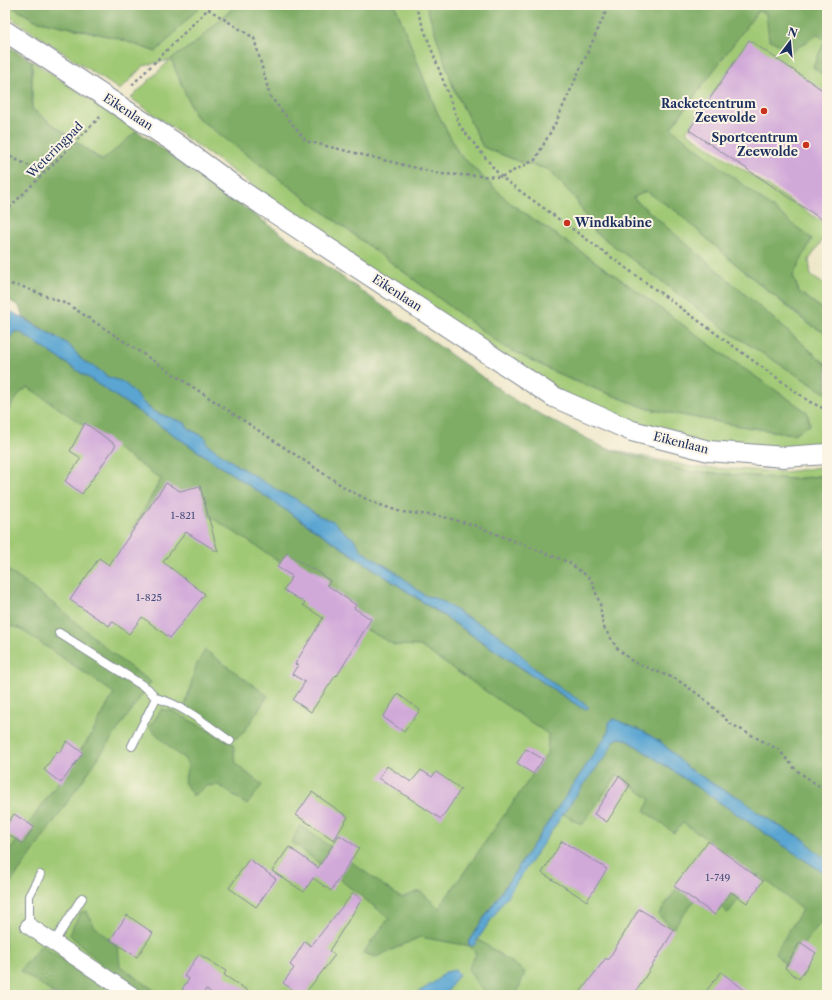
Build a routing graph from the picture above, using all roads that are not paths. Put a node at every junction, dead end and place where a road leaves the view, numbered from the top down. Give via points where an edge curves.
1 (5, 31) edge
2 (827, 454) edge
3 (59, 633) dead end
4 (156, 698) junction
5 (230, 741) dead end
6 (132, 746) dead end
7 (40, 875) dead end
8 (82, 898) dead end
9 (30, 926) joint
10 (54, 942) junction
11 (132, 995) edge

1 - 2 street, Eikenlaan via 554,397 632,431 709,451 784,457
3 - 4 lane via 148,689
4 - 5 lane via 173,704
4 - 6 lane
7 - 9 lane via 29,896
8 - 10 lane
9 - 10 street
10 - 11 street

